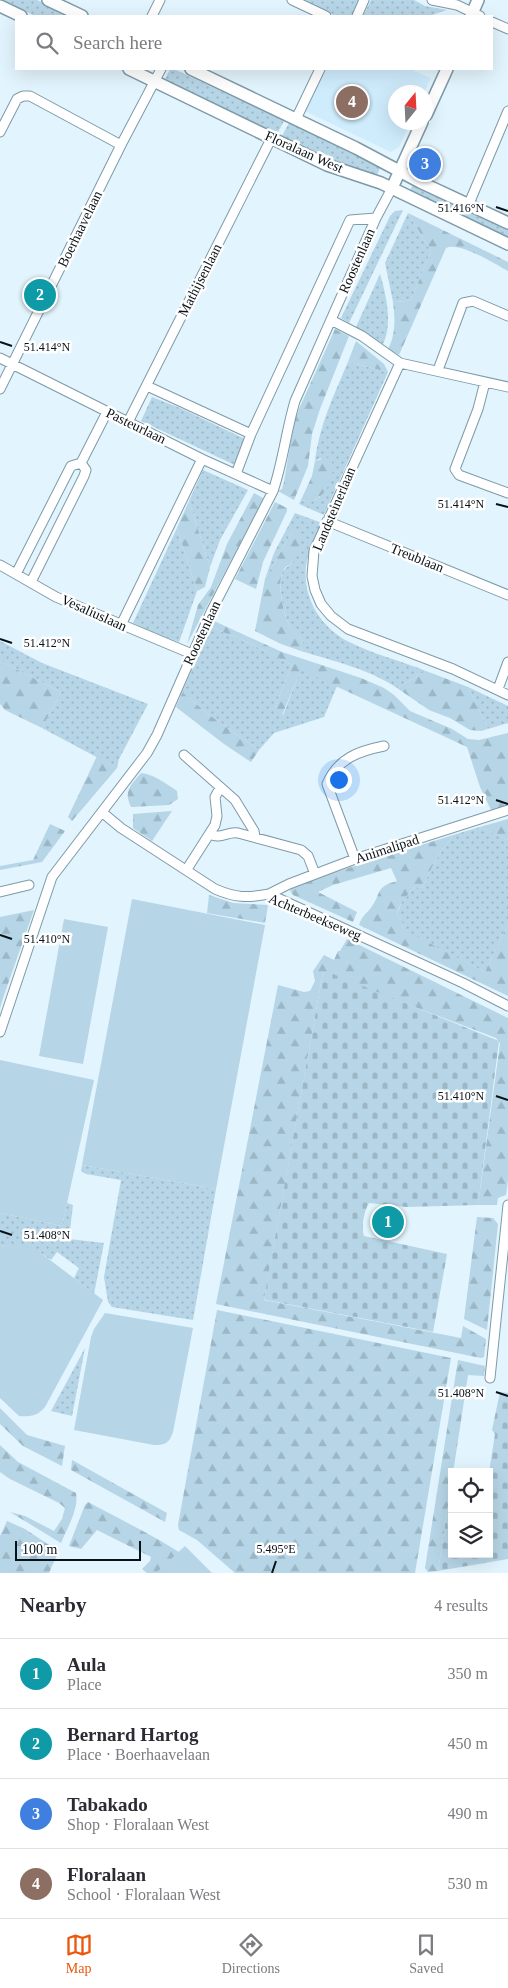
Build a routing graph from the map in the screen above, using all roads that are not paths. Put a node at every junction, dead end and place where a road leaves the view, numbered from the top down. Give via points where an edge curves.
1 (48, 0) edge
2 (160, 0) edge
3 (292, 0) edge
4 (364, 0) edge
5 (432, 0) edge
6 (478, 0) edge
7 (0, 6) edge
8 (19, 15) edge
9 (80, 15) edge
10 (152, 15) edge
11 (324, 15) edge
12 (357, 15) edge
13 (474, 15) edge
14 (493, 22) edge
15 (508, 29) edge
16 (131, 70) edge
17 (160, 70) edge
18 (193, 70) edge
19 (320, 70) edge
20 (446, 70) edge
21 (155, 81) junction
22 (433, 99) edge
23 (508, 111) edge
24 (296, 119) junction
25 (418, 130) edge
26 (0, 131) edge
27 (272, 137) junction
28 (121, 145) junction
29 (400, 171) junction
30 (392, 188) junction
31 (468, 206) junction
32 (376, 218) junction
33 (508, 223) edge
34 (508, 244) edge
35 (508, 316) edge
36 (332, 320) junction
37 (0, 358) edge
38 (400, 363) junction
39 (12, 364) junction
40 (438, 370) junction
41 (485, 382) junction
42 (147, 386) junction
43 (508, 387) edge
44 (0, 389) edge
45 (107, 412) junction
46 (128, 422) junction
47 (251, 434) junction
48 (202, 459) junction
49 (81, 463) junction
50 (236, 474) junction
51 (273, 491) junction
52 (508, 493) edge
53 (327, 521) junction
54 (0, 565) edge
55 (16, 574) junction
56 (30, 582) junction
57 (508, 595) edge
58 (120, 625) junction
59 (192, 654) junction
60 (508, 662) edge
61 (498, 690) junction
62 (508, 695) edge
63 (384, 746) dead end
64 (184, 755) dead end
65 (220, 788) junction
66 (508, 810) edge
67 (103, 813) junction
68 (210, 834) junction
69 (255, 837) junction
70 (355, 859) junction
71 (186, 869) junction
72 (315, 874) junction
73 (29, 885) dead end
74 (0, 892) edge
75 (269, 894) junction
76 (508, 1006) edge
77 (0, 1032) edge
78 (508, 1206) edge
79 (490, 1378) dead end

1 - 9 main road
2 - 10 street
3 - 11 street
4 - 12 street
5 - 13 street via 457,5
6 - 13 main road
7 - 8 main road
14 - 15 street
16 - 21 main road, Floralaan West
17 - 21 street, Boerhaavelaan
18 - 24 main road, Floralaan West
19 - 24 street
20 - 22 main road
21 - 27 main road, Floralaan West
21 - 28 street, Boerhaavelaan
23 - 31 street
24 - 29 main road, Floralaan West
25 - 29 main road, Roostenlaan
26 - 28 street via 17,99 30,96
27 - 30 main road, Floralaan West via 327,165
27 - 42 street, Mathijsenlaan
28 - 39 street, Boerhaavelaan
29 - 30 main road, Roostenlaan
29 - 31 main road, Floralaan West
30 - 32 street, Roostenlaan
30 - 34 main road, Floralaan West
31 - 33 main road, Floralaan West
32 - 36 street, Roostenlaan
32 - 47 street, Roostenlaan via 350,220
35 - 40 street via 473,301 463,303
36 - 38 street via 362,336
36 - 51 street, Roostenlaan via 295,401
37 - 39 street, Pasteurlaan
38 - 40 street
38 - 53 street, Landsteinerlaan
39 - 44 street, Boerhaavelaan
39 - 45 street, Pasteurlaan
40 - 41 street
41 - 43 street
41 - 52 street via 455,469 459,475
42 - 46 street, Mathijsenlaan
42 - 47 street
45 - 46 street, Pasteurlaan
45 - 49 street
46 - 48 street, Pasteurlaan
47 - 50 street, Roostenlaan
48 - 50 street, Pasteurlaan
48 - 58 street
49 - 55 street via 70,468
49 - 56 street via 86,473
50 - 51 street, Pasteurlaan
51 - 59 street, Roostenlaan
53 - 57 street, Treublaan
53 - 61 street, Landsteinerlaan via 314,551 312,576 318,597 331,616 348,629 453,669
54 - 55 street, Vesaliuslaan
55 - 56 street, Vesaliuslaan
56 - 58 street, Vesaliuslaan
58 - 59 street, Vesaliuslaan
59 - 67 street, Roostenlaan via 147,753
60 - 61 street
61 - 62 street, Landsteinerlaan
63 - 70 street via 352,755 328,784
64 - 65 street
65 - 68 street via 215,797 217,820
65 - 69 street via 235,800
66 - 70 street, Animalipad
67 - 71 street, Achterbeekseweg via 120,828
67 - 77 street, Roostenlaan via 52,877
68 - 69 street via 220,837 234,832
68 - 71 street
69 - 72 street via 306,852
70 - 72 street, Animalipad
71 - 75 street, Achterbeekseweg via 215,889 232,896
72 - 75 street, Animalipad
73 - 74 street
75 - 76 street, Achterbeekseweg
78 - 79 street

